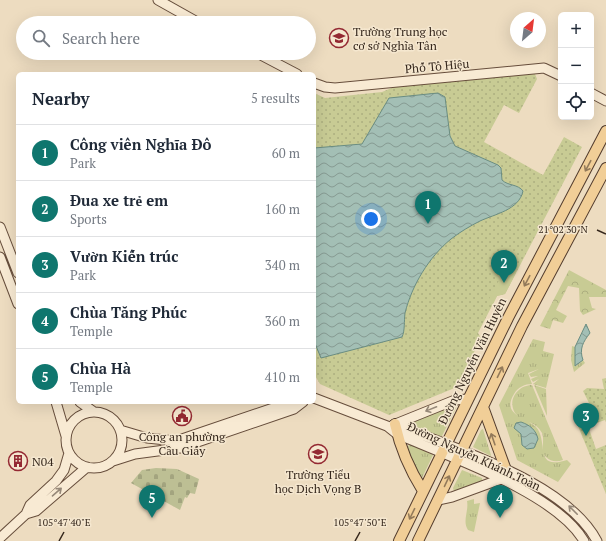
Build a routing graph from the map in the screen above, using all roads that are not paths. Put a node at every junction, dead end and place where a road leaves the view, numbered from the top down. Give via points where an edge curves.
1 (158, 0) edge
2 (187, 16) edge
3 (270, 60) edge
4 (293, 72) edge
5 (558, 75) edge
6 (316, 84) edge
7 (594, 95) edge
8 (606, 101) edge
9 (606, 131) edge
10 (606, 168) edge
11 (1, 231) edge
12 (0, 257) edge
13 (540, 258) junction
14 (554, 266) junction
15 (16, 268) edge
16 (16, 299) edge
17 (508, 318) junction
18 (522, 326) junction
19 (316, 399) edge
20 (468, 399) junction
21 (57, 404) edge
22 (83, 404) edge
23 (286, 404) edge
24 (300, 404) edge
25 (483, 407) junction
26 (94, 412) junction
27 (393, 428) junction
28 (120, 430) junction
29 (66, 436) junction
30 (180, 444) junction
31 (444, 450) junction
32 (69, 453) junction
33 (459, 455) junction
34 (112, 461) junction
35 (88, 467) junction
36 (503, 474) junction
37 (423, 492) junction
38 (438, 500) junction
39 (26, 514) junction
40 (0, 538) edge
41 (399, 541) edge
42 (418, 541) edge
43 (584, 541) edge
44 (597, 541) edge

1 - 2 main road
3 - 4 main road
5 - 6 main road, Phố Tô Hiệu via 544,68 335,88
7 - 8 main road
9 -> 13 main road, Đường Nguyễn Văn Huyên
10 - 14 main road
11 - 15 main road
12 - 16 main road
13 - 14 main road
13 -> 17 main road, Đường Nguyễn Văn Huyên
14 - 18 main road
17 - 18 main road
17 - 20 main road, Đường Nguyễn Văn Huyên
25 -> 18 main road
19 - 27 main road, Đường Nguyễn Khánh Toàn
20 -> 27 main road via 456,400
20 - 31 main road, Đường Nguyễn Văn Huyên
21 - 29 main road
22 - 26 main road
23 - 30 main road
24 - 30 main road via 293,409
25 - 33 main road
36 -> 25 main road
26 - 28 main road via 111,418
26 - 29 main road via 76,419
27 - 31 main road, Đường Nguyễn Khánh Toàn
27 - 37 main road
28 - 30 main road
28 - 34 main road via 121,446
29 - 32 main road
30 - 34 main road
31 - 33 main road, Đường Nguyễn Khánh Toàn
31 - 37 main road, Đường Nguyễn Văn Huyên
32 - 35 main road via 76,462
32 - 39 main road via 64,470 30,505
33 - 36 main road, Đường Nguyễn Khánh Toàn
38 -> 33 main road
34 - 35 main road via 104,466
39 -> 35 main road via 36,511
36 - 38 main road via 452,497
36 - 43 main road, Đường Nguyễn Khánh Toàn via 555,509 571,523
44 -> 36 main road, Đường Nguyễn Khánh Toàn via 583,521 562,500
37 -> 41 main road, Đường Nguyễn Văn Huyên
38 - 42 main road
39 - 40 main road

